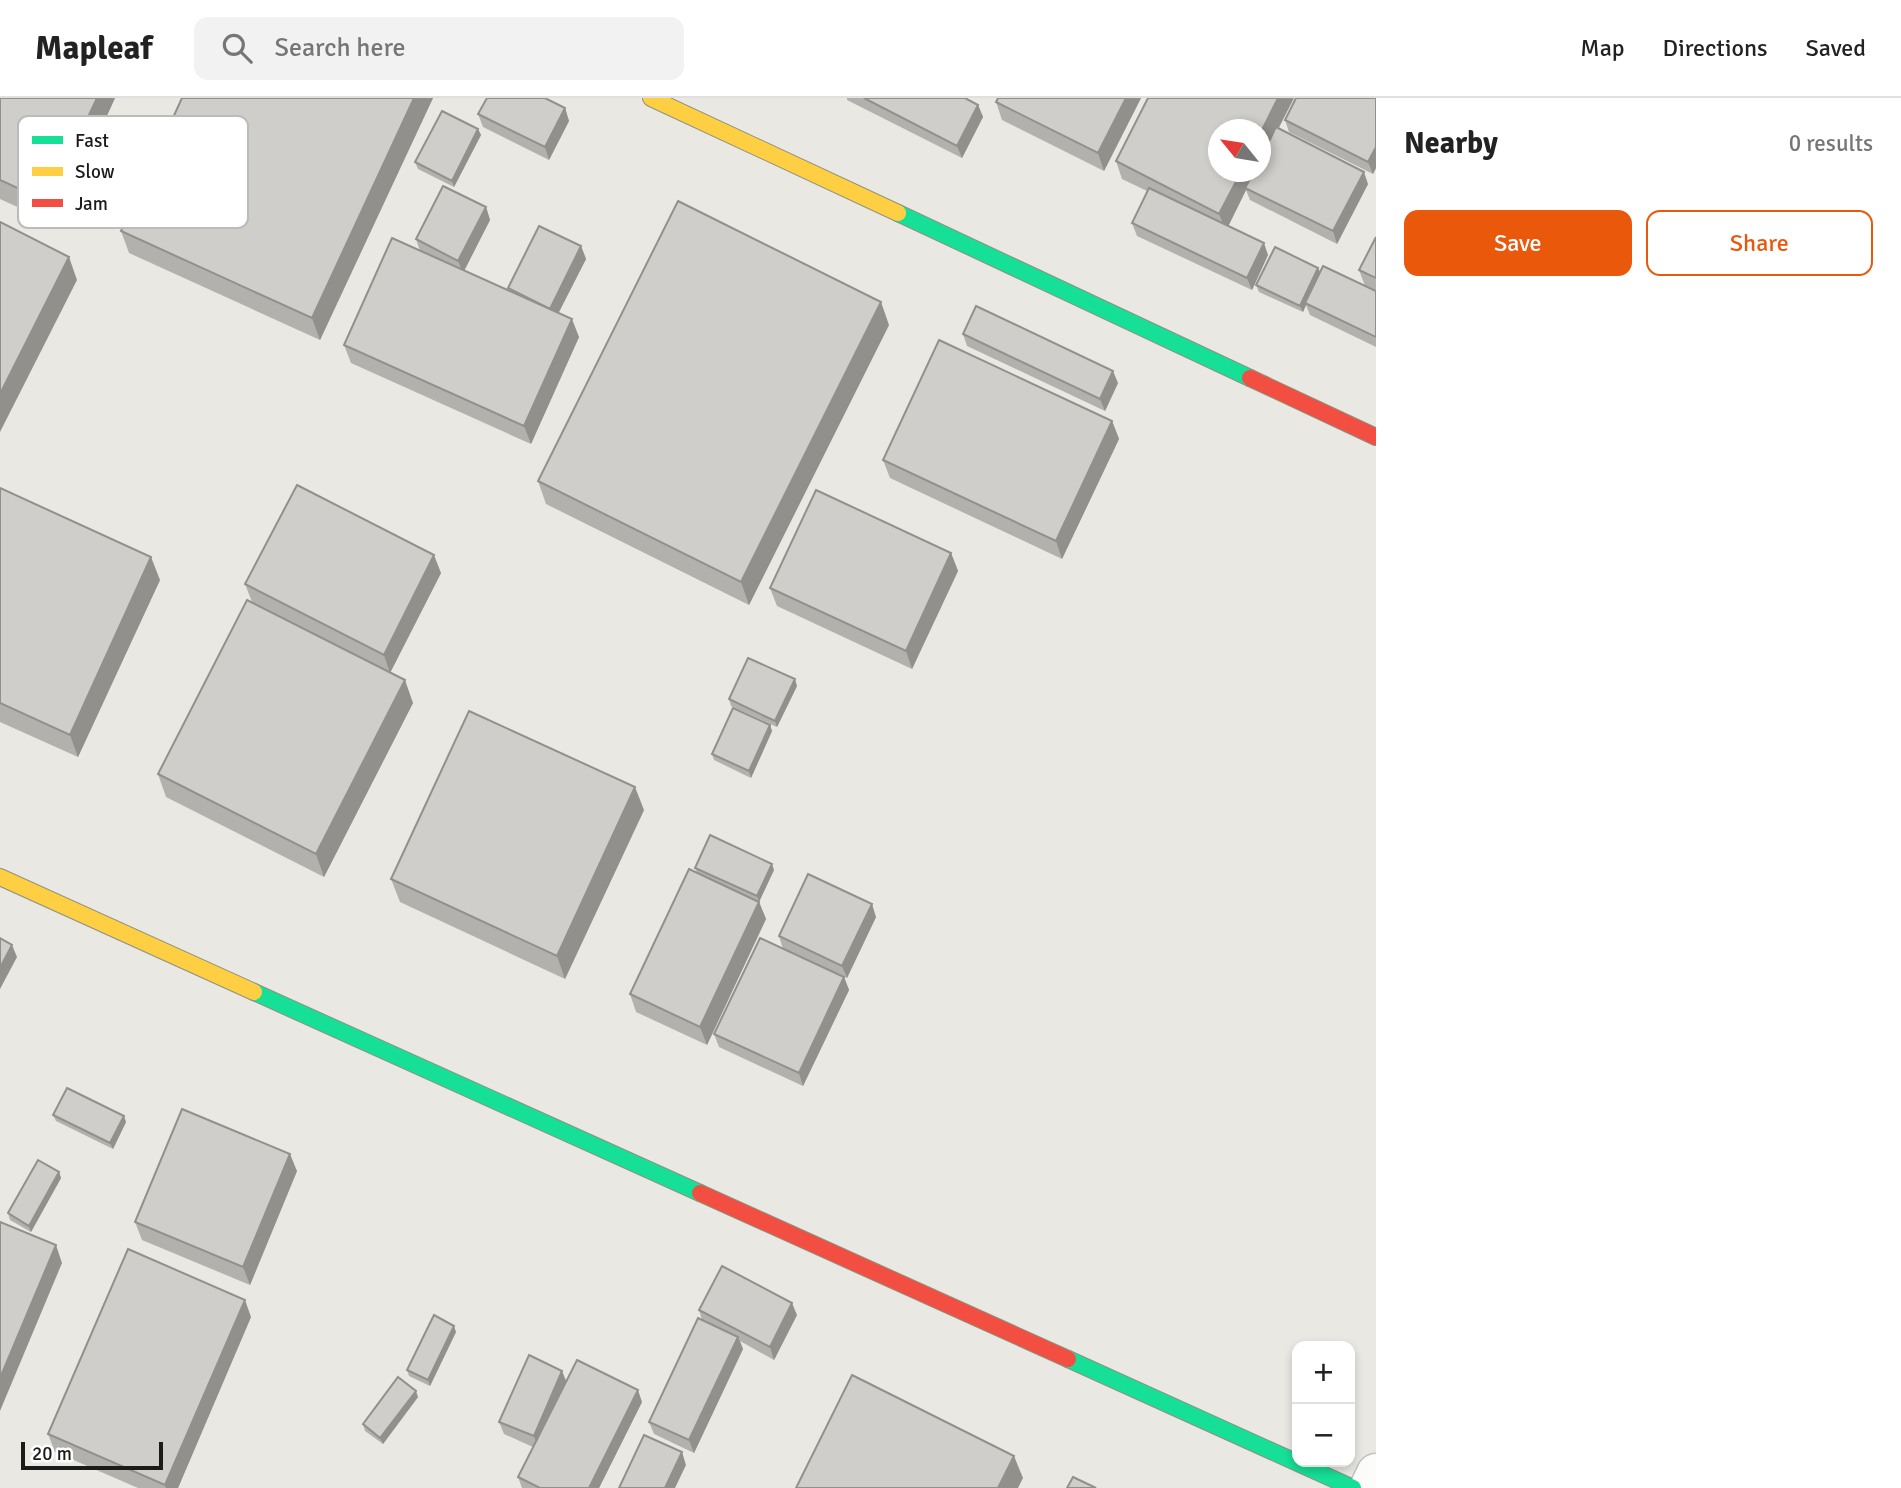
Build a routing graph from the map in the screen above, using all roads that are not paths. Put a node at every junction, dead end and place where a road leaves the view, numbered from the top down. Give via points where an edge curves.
1 (651, 98) edge
2 (1376, 438) edge
3 (0, 877) edge
4 (1376, 1473) edge
5 (1353, 1488) edge
6 (1369, 1488) edge

1 - 2 street
3 - 5 street
4 - 6 street

